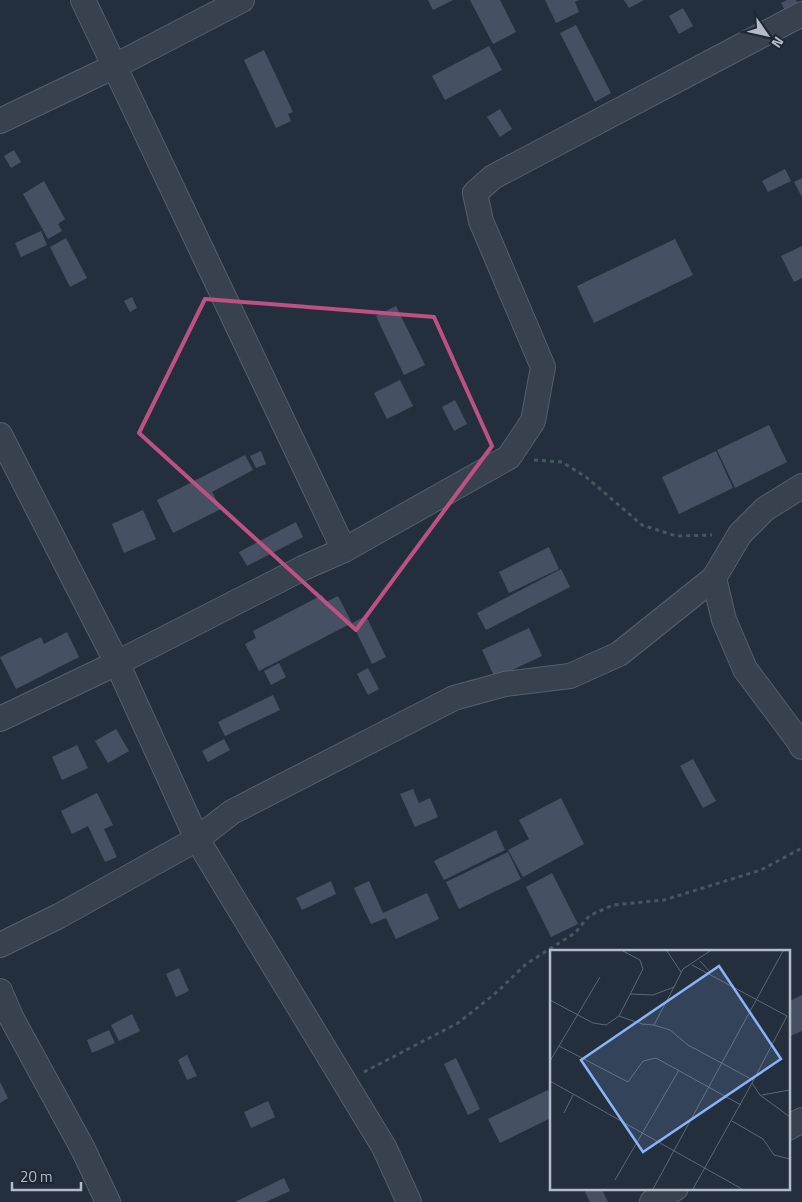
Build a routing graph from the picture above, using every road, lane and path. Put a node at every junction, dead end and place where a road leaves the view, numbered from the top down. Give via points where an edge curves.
1 (83, 0) edge
2 (242, 0) edge
3 (802, 14) edge
4 (115, 66) junction
5 (0, 121) edge
6 (0, 435) edge
7 (509, 457) junction
8 (802, 486) edge
9 (740, 534) junction
10 (344, 550) junction
11 (714, 578) junction
12 (117, 663) junction
13 (0, 719) edge
14 (802, 747) edge
15 (197, 839) junction
16 (802, 848) edge
17 (0, 945) edge
18 (0, 991) edge
19 (345, 1083) junction
20 (802, 1120) edge
21 (790, 1128) edge
22 (673, 1190) edge
23 (108, 1202) edge
24 (409, 1202) edge
25 (652, 1202) edge

1 - 4 street
2 - 4 street
3 - 7 street via 493,177 474,192 481,221 543,367 532,421
4 - 5 street
4 - 10 street
6 - 12 street
7 - 9 path via 562,462 586,477 642,525 676,536
7 - 10 street
8 - 9 street via 765,509
9 - 11 street
10 - 12 street
11 - 14 street via 724,620 745,669
11 - 15 street via 619,654 570,676 505,684 454,698 232,812
12 - 13 street
12 - 15 street
15 - 17 street
15 - 19 street
16 - 19 path via 761,870 664,900 613,905 589,916 575,933 526,964 458,1023
18 - 23 street
19 - 24 street via 384,1147
20 - 21 street
22 - 25 street

